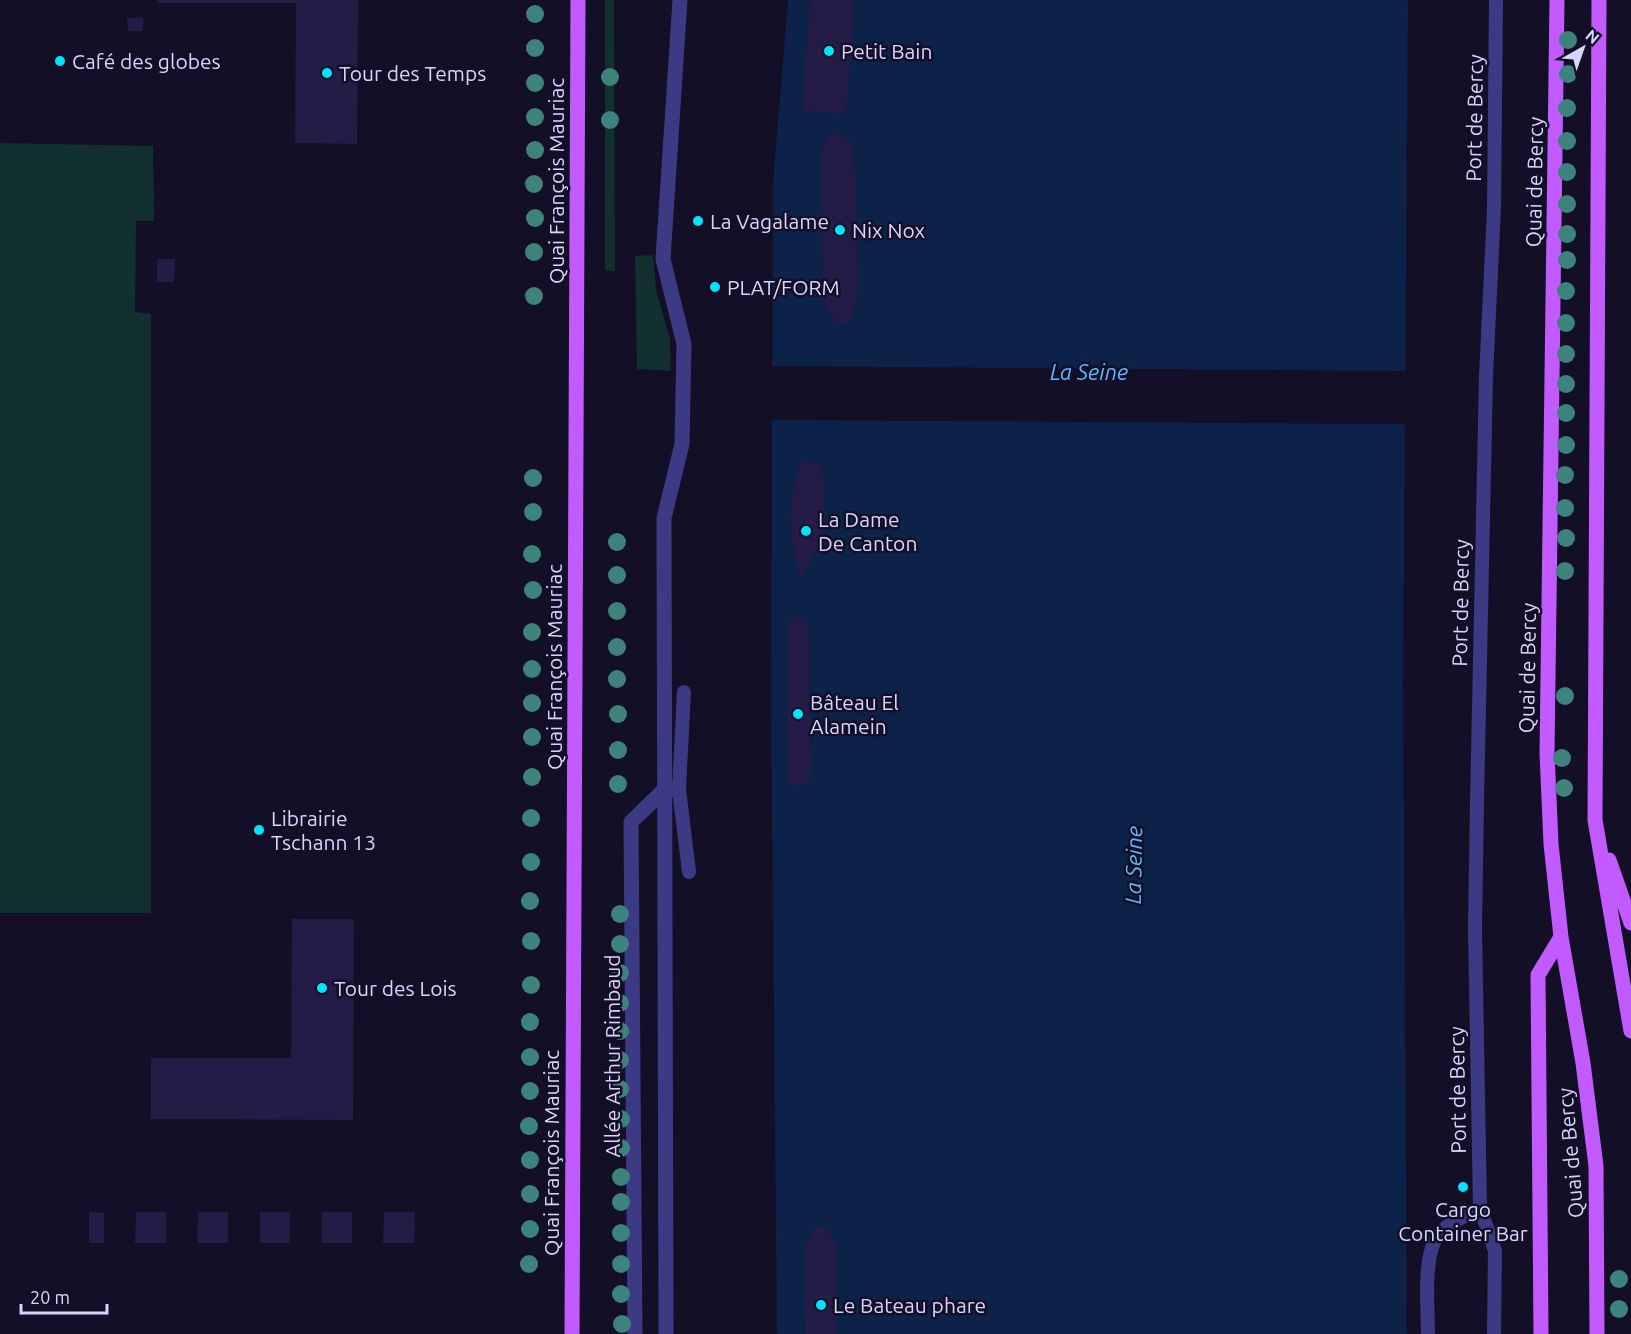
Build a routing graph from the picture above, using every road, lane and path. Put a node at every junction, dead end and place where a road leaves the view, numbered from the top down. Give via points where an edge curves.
1 (578, 0) edge
2 (680, 0) edge
3 (1496, 0) edge
4 (1557, 0) edge
5 (1599, 0) edge
6 (684, 692) dead end
7 (679, 789) junction
8 (663, 791) junction
9 (1595, 820) junction
10 (689, 872) dead end
11 (1631, 923) edge
12 (1561, 938) junction
13 (1631, 1031) edge
14 (1480, 1208) junction
15 (572, 1334) edge
16 (635, 1334) edge
17 (666, 1334) edge
18 (1428, 1334) edge
19 (1494, 1334) edge
20 (1541, 1334) edge
21 (1597, 1334) edge

1 - 15 main road, Quai François Mauriac
2 - 8 street via 663,259 684,344 682,444 663,518
3 - 14 lane, Port de Bercy via 1475,929
4 - 12 main road, Quai de Bercy via 1547,753
5 - 9 main road
6 - 7 lane
7 - 8 lane
7 - 10 lane
8 - 16 street, Allée Arthur Rimbaud via 631,822
8 - 17 street
9 - 11 main road
9 - 13 main road
12 - 20 main road via 1538,975
12 - 21 main road, Quai de Bercy via 1596,1167
14 - 18 lane via 1440,1232 1431,1246
14 - 19 lane, Port de Bercy via 1494,1251

